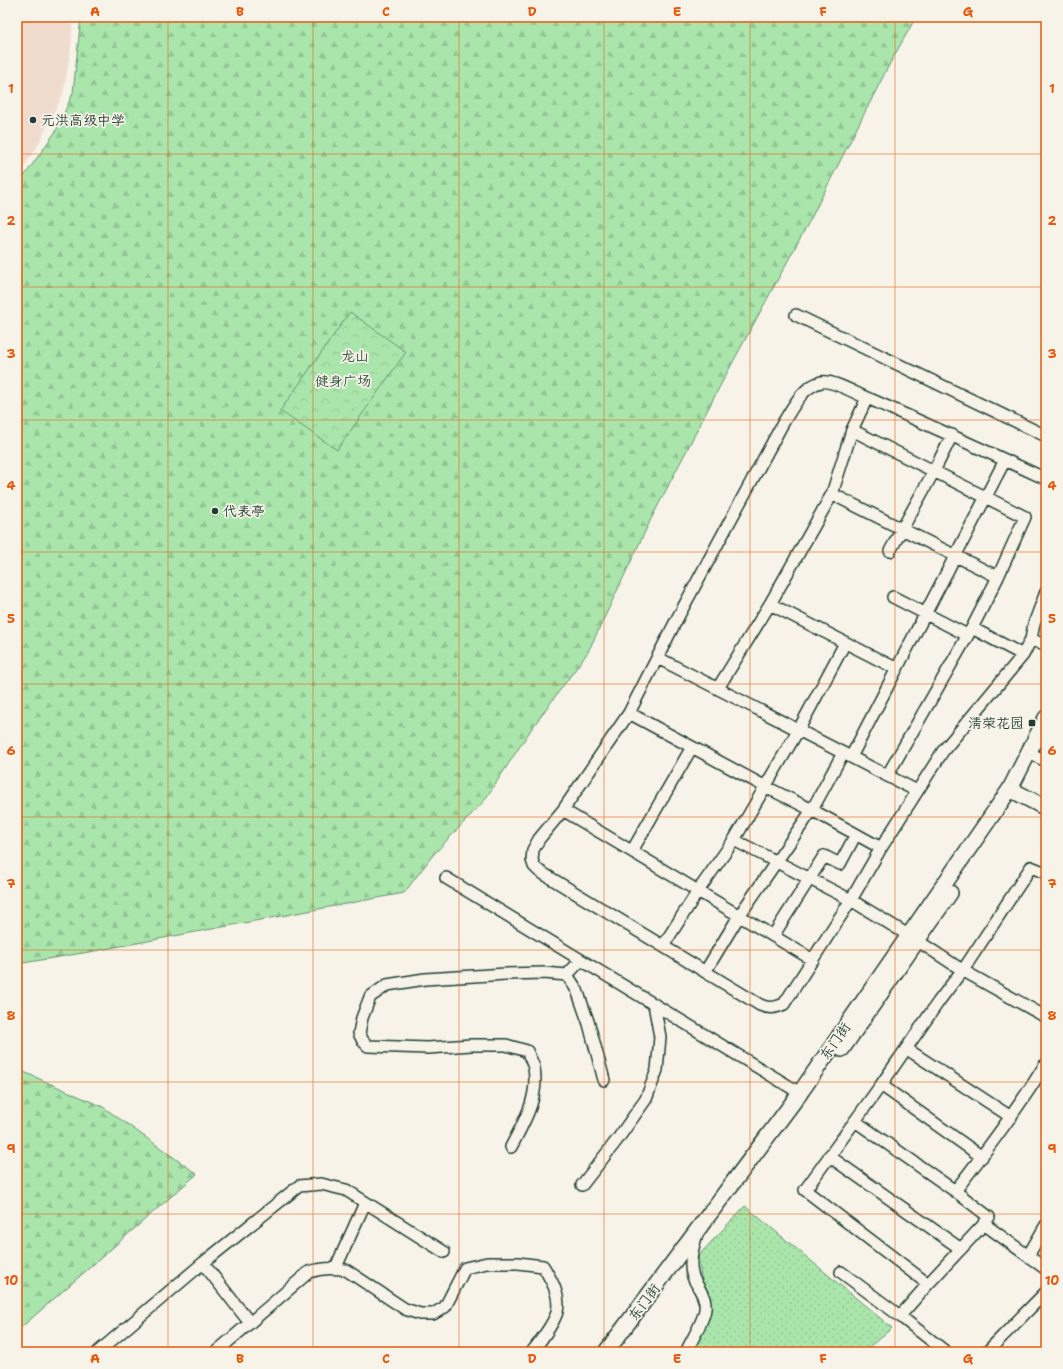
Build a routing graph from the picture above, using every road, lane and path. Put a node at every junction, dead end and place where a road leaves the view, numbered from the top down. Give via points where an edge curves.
1 (796, 315) dead end
2 (866, 398) junction
3 (852, 430) junction
4 (952, 434) junction
5 (1046, 436) edge
6 (1005, 460) junction
7 (934, 471) junction
8 (1046, 479) edge
9 (832, 494) junction
10 (986, 497) junction
11 (902, 529) junction
12 (890, 551) dead end
13 (955, 556) junction
14 (998, 577) junction
15 (1046, 592) edge
16 (892, 597) dead end
17 (770, 604) junction
18 (926, 614) junction
19 (970, 631) junction
20 (1031, 639) junction
21 (845, 643) junction
22 (1046, 646) edge
23 (1023, 655) junction
24 (658, 658) junction
25 (897, 670) junction
26 (718, 688) junction
27 (629, 713) junction
28 (1046, 718) edge
29 (799, 728) junction
30 (1046, 739) edge
31 (692, 747) junction
32 (847, 755) junction
33 (1037, 757) edge
34 (887, 776) junction
35 (766, 787) junction
36 (918, 791) junction
37 (1013, 791) junction
38 (1046, 808) edge
39 (563, 810) junction
40 (812, 810) junction
41 (856, 834) junction
42 (734, 840) junction
43 (881, 848) junction
44 (632, 851) junction
45 (776, 861) junction
46 (1046, 873) edge
47 (446, 878) dead end
48 (810, 879) junction
49 (698, 891) junction
50 (851, 900) junction
51 (739, 916) junction
52 (773, 936) junction
53 (913, 938) junction
54 (663, 946) junction
55 (581, 960) junction
56 (813, 960) junction
57 (962, 970) junction
58 (705, 972) junction
59 (567, 975) junction
60 (654, 1004) junction
61 (1046, 1017) edge
62 (906, 1049) junction
63 (1046, 1063) edge
64 (604, 1080) dead end
65 (881, 1086) junction
66 (800, 1092) junction
67 (1011, 1117) junction
68 (855, 1121) junction
69 (511, 1147) dead end
70 (829, 1156) junction
71 (982, 1157) junction
72 (582, 1185) dead end
73 (955, 1191) junction
74 (365, 1203) junction
75 (984, 1224) junction
76 (1046, 1225) edge
77 (697, 1232) junction
78 (961, 1249) junction
79 (444, 1252) dead end
80 (692, 1253) junction
81 (1028, 1256) junction
82 (203, 1263) junction
83 (336, 1268) junction
84 (1046, 1269) edge
85 (841, 1272) dead end
86 (928, 1284) junction
87 (1046, 1292) edge
88 (900, 1316) junction
89 (250, 1323) junction
90 (100, 1351) edge
91 (216, 1352) edge
92 (532, 1352) edge
93 (606, 1352) edge
94 (618, 1352) edge
95 (686, 1352) edge
96 (946, 1352) edge
97 (987, 1352) edge

1 - 5 street
2 - 3 street
2 - 4 street
2 - 24 street via 823,381 811,386 797,400
3 - 7 street
3 - 9 street
4 - 6 street
4 - 7 street
6 - 8 street
6 - 10 street
7 - 10 street
7 - 11 street
9 - 11 street
9 - 17 street
10 - 13 street
10 - 14 street via 1025,516
11 - 12 street
11 - 13 street
13 - 14 street
13 - 18 street
14 - 19 street
15 - 20 street
16 - 18 street
17 - 21 street
17 - 26 street
18 - 19 street
18 - 25 street
19 - 23 street
19 - 34 street
20 - 22 street
20 - 23 street
21 - 25 street
21 - 29 street
23 - 36 street via 943,751
24 - 26 street
24 - 27 street
25 - 32 street
26 - 29 street
27 - 31 street
27 - 39 street
28 - 33 street, 东门街
29 - 32 street
29 - 35 street
30 - 33 street, 东门街
31 - 35 street
31 - 44 street
32 - 34 street
32 - 40 street
33 - 37 street, 东门街
34 - 36 street
35 - 40 street
35 - 42 street
36 - 43 street
37 - 38 street
37 - 53 street, 东门街
39 - 44 street
39 - 54 street via 533,850 534,866
40 - 41 street
40 - 45 street
41 - 43 street
41 - 48 street via 840,864 824,856
42 - 45 street
42 - 49 street
43 - 50 street
44 - 49 street
45 - 48 street
45 - 51 street
46 - 57 street via 1030,867
47 - 55 street
48 - 50 street
48 - 52 street
49 - 51 street
49 - 54 street
50 - 53 street
50 - 56 street
51 - 52 street
51 - 58 street
52 - 56 street
53 - 57 street
53 - 66 street, 东门街
53 - 80 street, 东门街 via 806,1101
54 - 58 street
55 - 59 street
55 - 60 street
56 - 58 street via 789,998 777,1007 768,1008 760,1005
57 - 61 street
57 - 62 street
59 - 64 street via 577,990
59 - 69 street via 506,974 425,979 387,985 370,997 362,1018 359,1032 368,1046 428,1048 506,1045 527,1051 534,1067 535,1092 529,1112
60 - 66 street
60 - 72 street via 660,1037 658,1070 646,1099 618,1140
62 - 65 street
62 - 67 street
63 - 67 street
65 - 68 street
65 - 71 street
66 - 77 street, 东门街
67 - 71 street
68 - 70 street
68 - 73 street
70 - 78 street
70 - 86 street via 805,1190
71 - 73 street
73 - 75 street via 989,1218
74 - 79 street
74 - 82 street via 346,1190 321,1184 299,1186
74 - 83 street
75 - 78 street
75 - 81 street
76 - 81 street
77 - 80 street
77 - 93 street, 东门街
78 - 86 street
80 - 94 street, 东门街
80 - 95 street via 693,1276 703,1295 705,1309
81 - 84 street
82 - 89 street
82 - 90 street
83 - 89 street via 309,1272
83 - 92 street via 346,1270 405,1309 420,1314 433,1314 445,1307 465,1268 487,1263 543,1266 557,1295 557,1312
85 - 88 street
86 - 88 street
87 - 97 street
88 - 96 street
89 - 91 street

